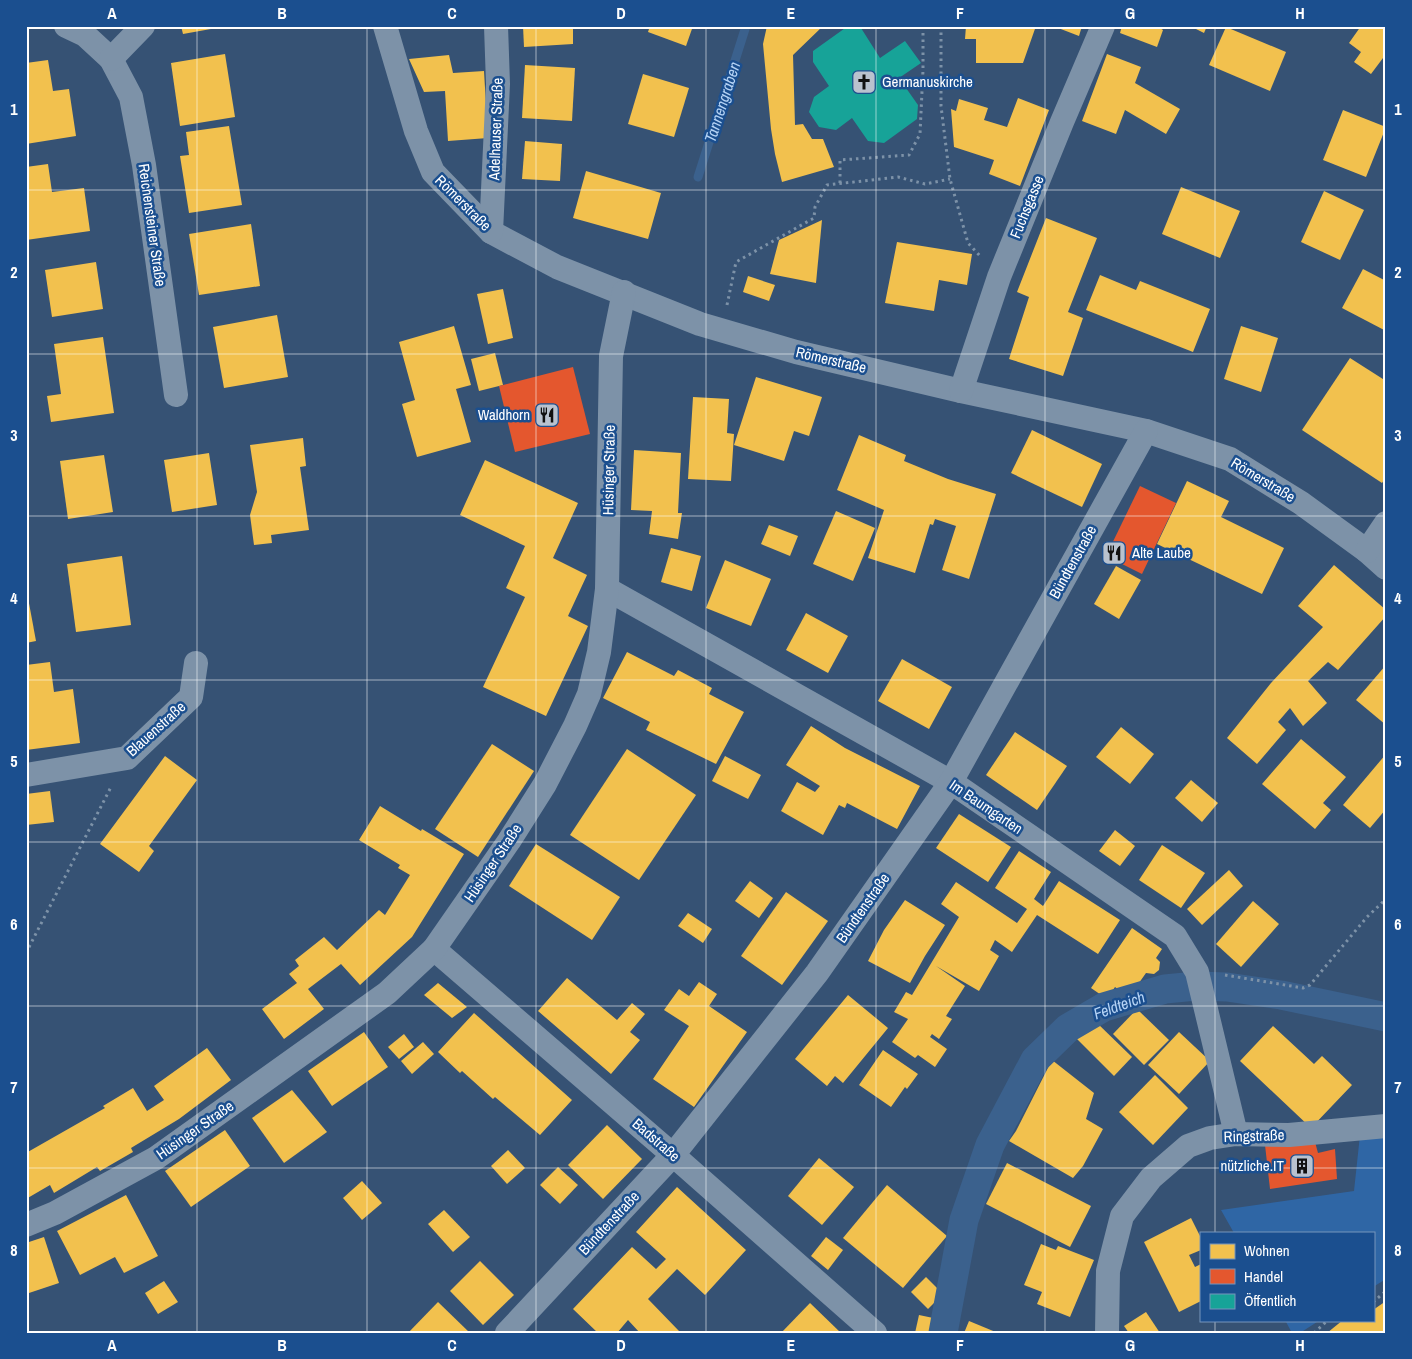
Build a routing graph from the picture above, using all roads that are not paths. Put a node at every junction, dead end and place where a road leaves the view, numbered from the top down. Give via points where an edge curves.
1 (66, 26) edge
2 (143, 26) edge
3 (385, 26) edge
4 (496, 26) edge
5 (1102, 26) edge
6 (111, 59) junction
7 (491, 232) junction
8 (624, 292) junction
9 (961, 391) junction
10 (176, 395) dead end
11 (1146, 431) junction
12 (1386, 523) edge
13 (1367, 551) junction
14 (1386, 568) edge
15 (607, 589) junction
16 (196, 663) dead end
17 (26, 775) edge
18 (951, 782) junction
19 (434, 949) junction
20 (1386, 1126) edge
21 (1236, 1134) junction
22 (673, 1154) junction
23 (26, 1225) edge
24 (507, 1333) edge
25 (875, 1333) edge
26 (1107, 1333) edge

1 - 6 street, Reichensteiner Straße via 85,36
2 - 6 street
3 - 7 street, Römerstraße via 416,131 433,172
4 - 7 street, Adelhauser Straße via 498,84
5 - 9 street, Fuchsgasse via 999,277
6 - 10 street, Reichensteiner Straße via 131,97 144,165
7 - 8 street, Römerstraße via 558,267
8 - 9 street, Römerstraße via 700,324 796,352
8 - 15 street, Hüsinger Straße via 611,356
9 - 11 street, Römerstraße
11 - 13 street, Römerstraße via 1230,459
11 - 18 street, Bündtenstraße
12 - 13 street
13 - 14 street, Römerstraße
15 - 18 street, Im Baumgarten
15 - 19 street, Hüsinger Straße via 599,652 589,694 575,726 545,784 509,841
16 - 17 street, Blauenstraße via 190,697 126,758
18 - 21 street, Im Baumgarten via 1175,936 1200,982
18 - 22 street, Bündtenstraße via 817,973
19 - 22 street, Badstraße
19 - 23 street, Hüsinger Straße via 387,993 156,1158 55,1213
20 - 21 street, Ringstraße via 1289,1135
21 - 26 street, Ringstraße via 1188,1146 1151,1178 1122,1216 1108,1271
22 - 24 street, Bündtenstraße
22 - 25 street, Badstraße

